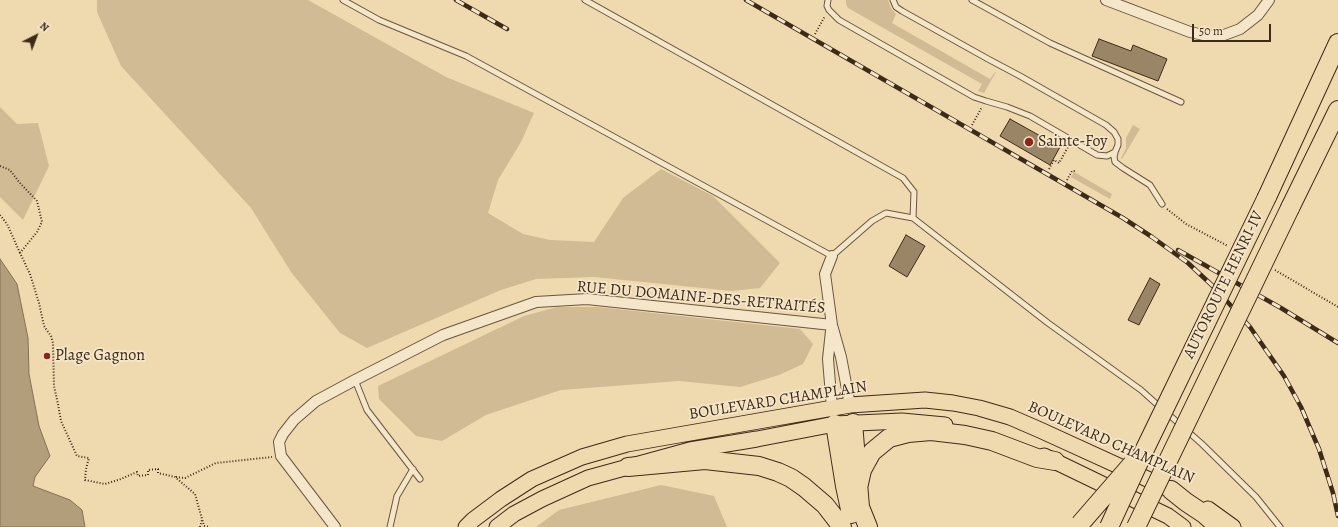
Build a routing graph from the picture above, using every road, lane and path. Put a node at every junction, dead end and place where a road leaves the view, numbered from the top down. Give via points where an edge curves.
1 (343, 0) edge
2 (585, 0) edge
3 (828, 0) edge
4 (893, 0) edge
5 (972, 0) edge
6 (1106, 0) edge
7 (1269, 0) edge
8 (829, 10) junction
9 (815, 34) dead end
10 (1338, 43) edge
11 (986, 102) junction
12 (1181, 102) dead end
13 (1338, 110) edge
14 (972, 125) dead end
15 (1072, 140) junction
16 (1115, 152) junction
17 (0, 166) edge
18 (1049, 169) dead end
19 (1075, 171) dead end
20 (1067, 180) dead end
21 (1162, 204) dead end
22 (0, 215) edge
23 (913, 218) junction
24 (20, 253) junction
25 (832, 256) junction
26 (832, 325) junction
27 (355, 380) junction
28 (850, 405) junction
29 (834, 416) junction
30 (853, 423) junction
31 (1144, 451) junction
32 (281, 456) junction
33 (1055, 461) junction
34 (628, 467) junction
35 (413, 469) junction
36 (175, 477) junction
37 (420, 479) dead end
38 (858, 488) junction
39 (1171, 490) junction
40 (202, 520) junction
41 (1079, 526) edge
42 (200, 527) edge
43 (210, 527) edge
44 (335, 527) edge
45 (390, 527) edge
46 (466, 527) edge
47 (497, 527) edge
48 (842, 527) edge
49 (855, 527) edge
50 (868, 527) edge
51 (1109, 527) edge
52 (1136, 527) edge
53 (1183, 527) edge
54 (1219, 527) edge
55 (1233, 527) edge
56 (1280, 527) edge

1 - 25 lane via 379,20 466,56
2 - 23 lane via 903,178 914,192
3 - 8 lane
4 - 16 lane via 896,7 902,11 1106,125 1118,139
5 - 12 lane via 1050,43
6 - 7 street via 1190,32 1208,36 1224,35 1240,29 1258,15
8 - 9 path
8 - 11 lane via 839,20
10 - 31 highway, AUTOROUTE HENRI-IV, bridge
11 - 14 path
11 - 15 lane via 1007,106
13 - 52 highway, AUTOROUTE HENRI-IV, bridge
15 - 16 lane via 1098,155 1107,156
15 - 18 path via 1059,163 1054,160
16 - 21 lane via 1114,160 1118,165 1150,185
17 - 24 path via 10,170 38,201 42,222
19 - 20 path via 1072,171
22 - 24 path via 7,224
23 - 25 lane via 886,213 872,220
23 - 56 lane via 1048,323 1141,390 1202,444 1256,498
24 - 36 path via 40,304 44,326 53,343 54,386 61,421 77,456 89,458 85,480 105,484 137,472 138,476 148,475 148,470 158,469 158,474
25 - 26 street, RUE DU DOMAINE-DES-RETRAITÉS via 826,274
26 - 27 street, RUE DU DOMAINE-DES-RETRAITÉS via 587,299 536,302 443,335
26 - 28 street, RUE DU DOMAINE-DES-RETRAITÉS
26 - 29 street, RUE DU DOMAINE-DES-RETRAITÉS via 828,360
27 - 32 street, RUE DU DOMAINE-DES-RETRAITÉS via 316,401 294,420 280,442
27 - 35 lane via 366,410
28 - 29 main road, BOULEVARD CHAMPLAIN
28 - 30 main road
28 - 39 main road, BOULEVARD CHAMPLAIN via 925,400 979,408 1010,417
29 - 30 main road, BOULEVARD CHAMPLAIN
29 - 34 main road, BOULEVARD CHAMPLAIN via 758,439 690,450
29 - 46 main road, BOULEVARD CHAMPLAIN via 627,444 582,457 532,479 501,499
29 - 49 highway via 845,486
30 - 33 main road, BOULEVARD CHAMPLAIN via 902,421 954,426 987,433
30 - 38 highway
31 - 41 highway, bridge
31 - 51 highway, AUTOROUTE HENRI-IV, bridge
32 - 36 path via 216,463 185,478
32 - 44 street
33 - 38 highway via 1037,458 965,435 931,431 908,433 889,438 872,452 862,470
33 - 53 main road, BOULEVARD CHAMPLAIN via 1168,516
34 - 47 main road, BOULEVARD CHAMPLAIN via 588,478 548,496 514,514
34 - 48 highway via 705,460 759,466 791,478 804,487 825,505
35 - 37 lane
35 - 45 lane via 397,496
36 - 40 path via 195,494
38 - 50 highway via 860,507
39 - 54 highway
39 - 55 main road, BOULEVARD CHAMPLAIN via 1218,514
40 - 42 path
40 - 43 path via 204,526

